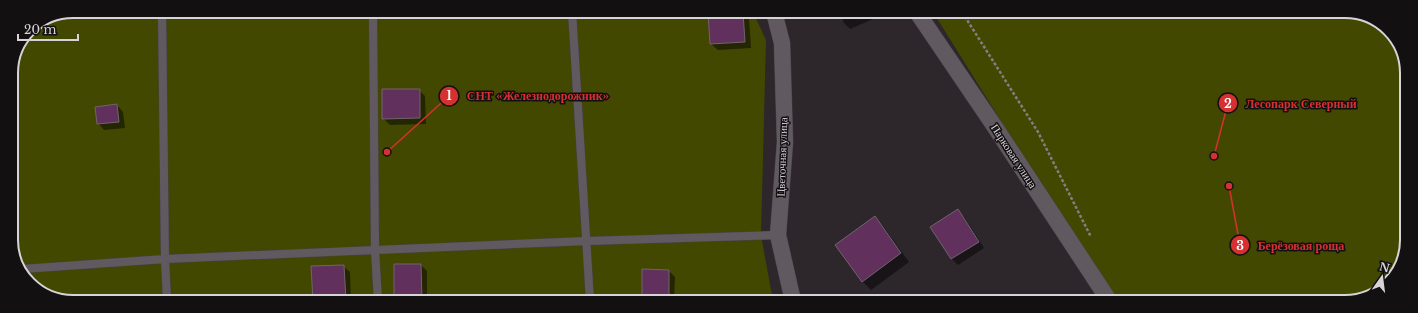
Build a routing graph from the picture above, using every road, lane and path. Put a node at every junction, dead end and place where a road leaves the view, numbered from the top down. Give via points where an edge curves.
1 (162, 18) edge
2 (373, 18) edge
3 (572, 18) edge
4 (776, 18) edge
5 (921, 18) edge
6 (966, 18) edge
7 (778, 235) junction
8 (587, 241) junction
9 (1093, 241) dead end
10 (376, 250) junction
11 (164, 259) junction
12 (27, 270) edge
13 (167, 295) edge
14 (378, 295) edge
15 (590, 295) edge
16 (792, 295) edge
17 (1105, 295) edge

1 - 11 lane
2 - 10 lane
3 - 8 lane
4 - 7 street, Цветочная улица via 782,43 785,142
5 - 17 street, Парковая улица
6 - 9 path via 1038,132
7 - 8 lane
7 - 16 street, Цветочная улица
8 - 10 lane
8 - 15 lane
10 - 11 lane
10 - 14 lane
11 - 12 lane
11 - 13 lane

